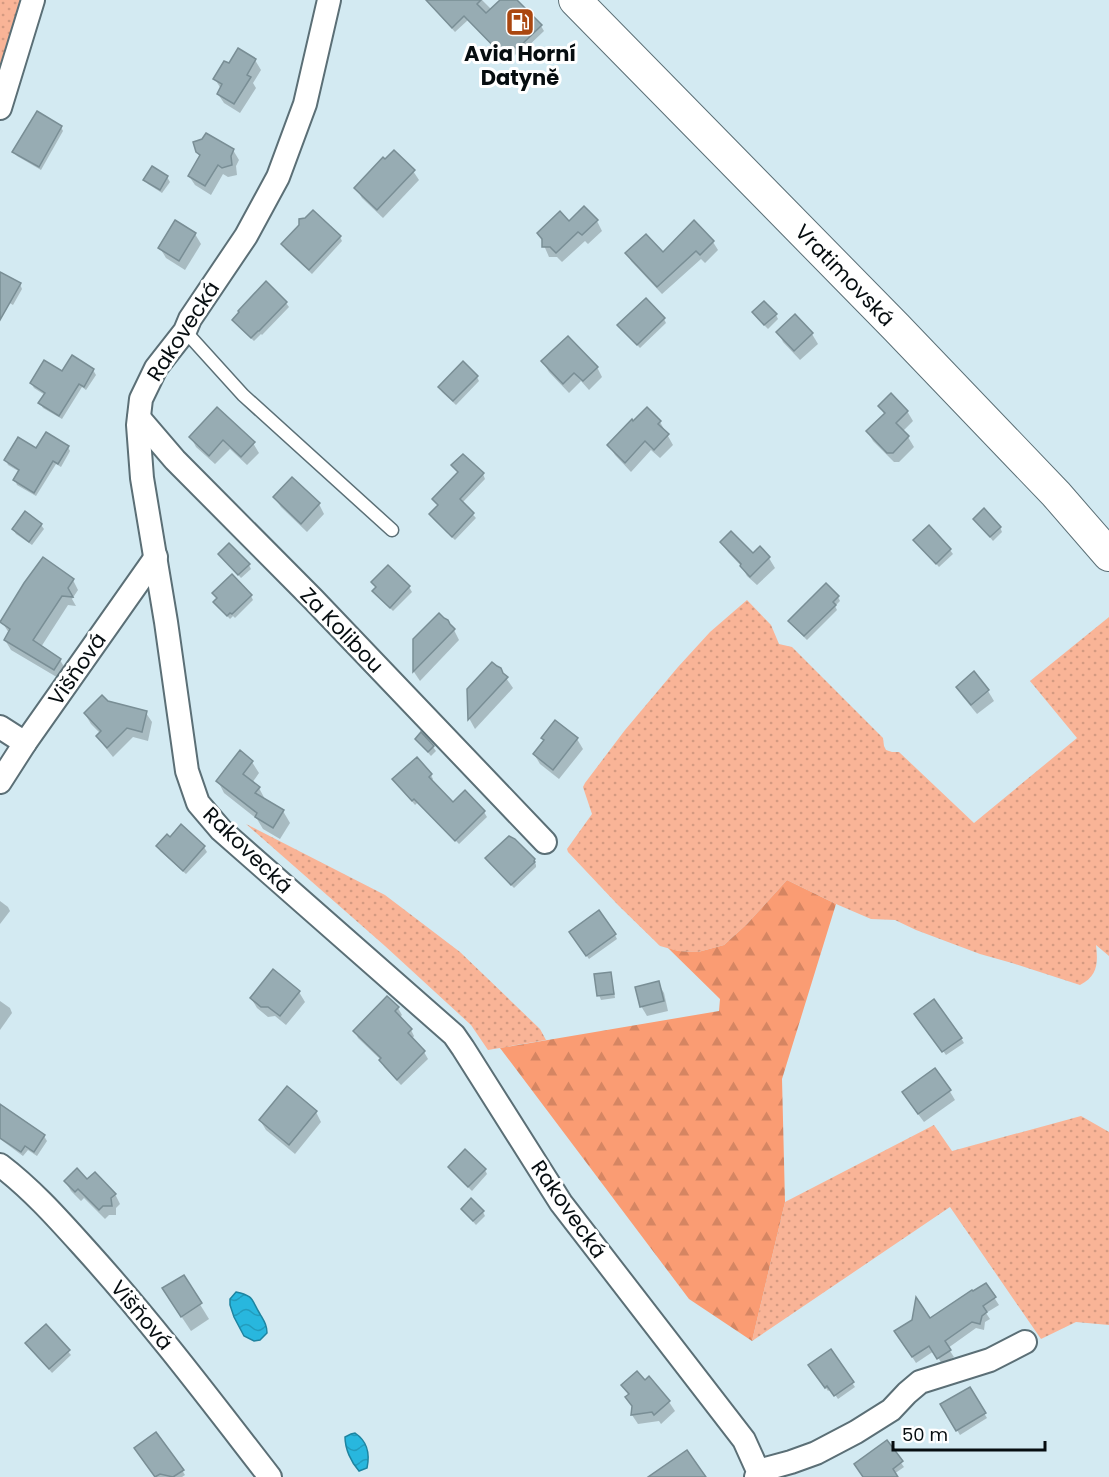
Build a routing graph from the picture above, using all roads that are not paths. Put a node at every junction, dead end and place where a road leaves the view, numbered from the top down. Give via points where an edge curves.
1 (33, 0) edge
2 (329, 0) edge
3 (575, 0) edge
4 (0, 108) edge
5 (185, 331) junction
6 (139, 418) junction
7 (392, 530) dead end
8 (1109, 555) edge
9 (156, 557) junction
10 (0, 727) edge
11 (25, 743) junction
12 (0, 782) edge
13 (545, 842) dead end
14 (0, 1165) edge
15 (1025, 1342) dead end
16 (757, 1474) edge
17 (270, 1477) edge

1 - 4 street
2 - 5 street, Rakovecká via 305,104 278,177 246,236
3 - 8 main road, Vratimovská via 896,327
5 - 6 street, Rakovecká via 156,368 141,399
5 - 7 lane via 243,395
6 - 9 street, Rakovecká via 142,478
6 - 13 street, Za Kolibou via 175,460
9 - 11 street, Višňová
9 - 16 street, Rakovecká via 187,771 198,803 221,830 454,1035 561,1203 744,1440
10 - 11 street
11 - 12 street, Višňová
14 - 17 street, Višňová via 45,1205 116,1283
15 - 16 street via 990,1360 920,1382 891,1410 856,1432 816,1453

